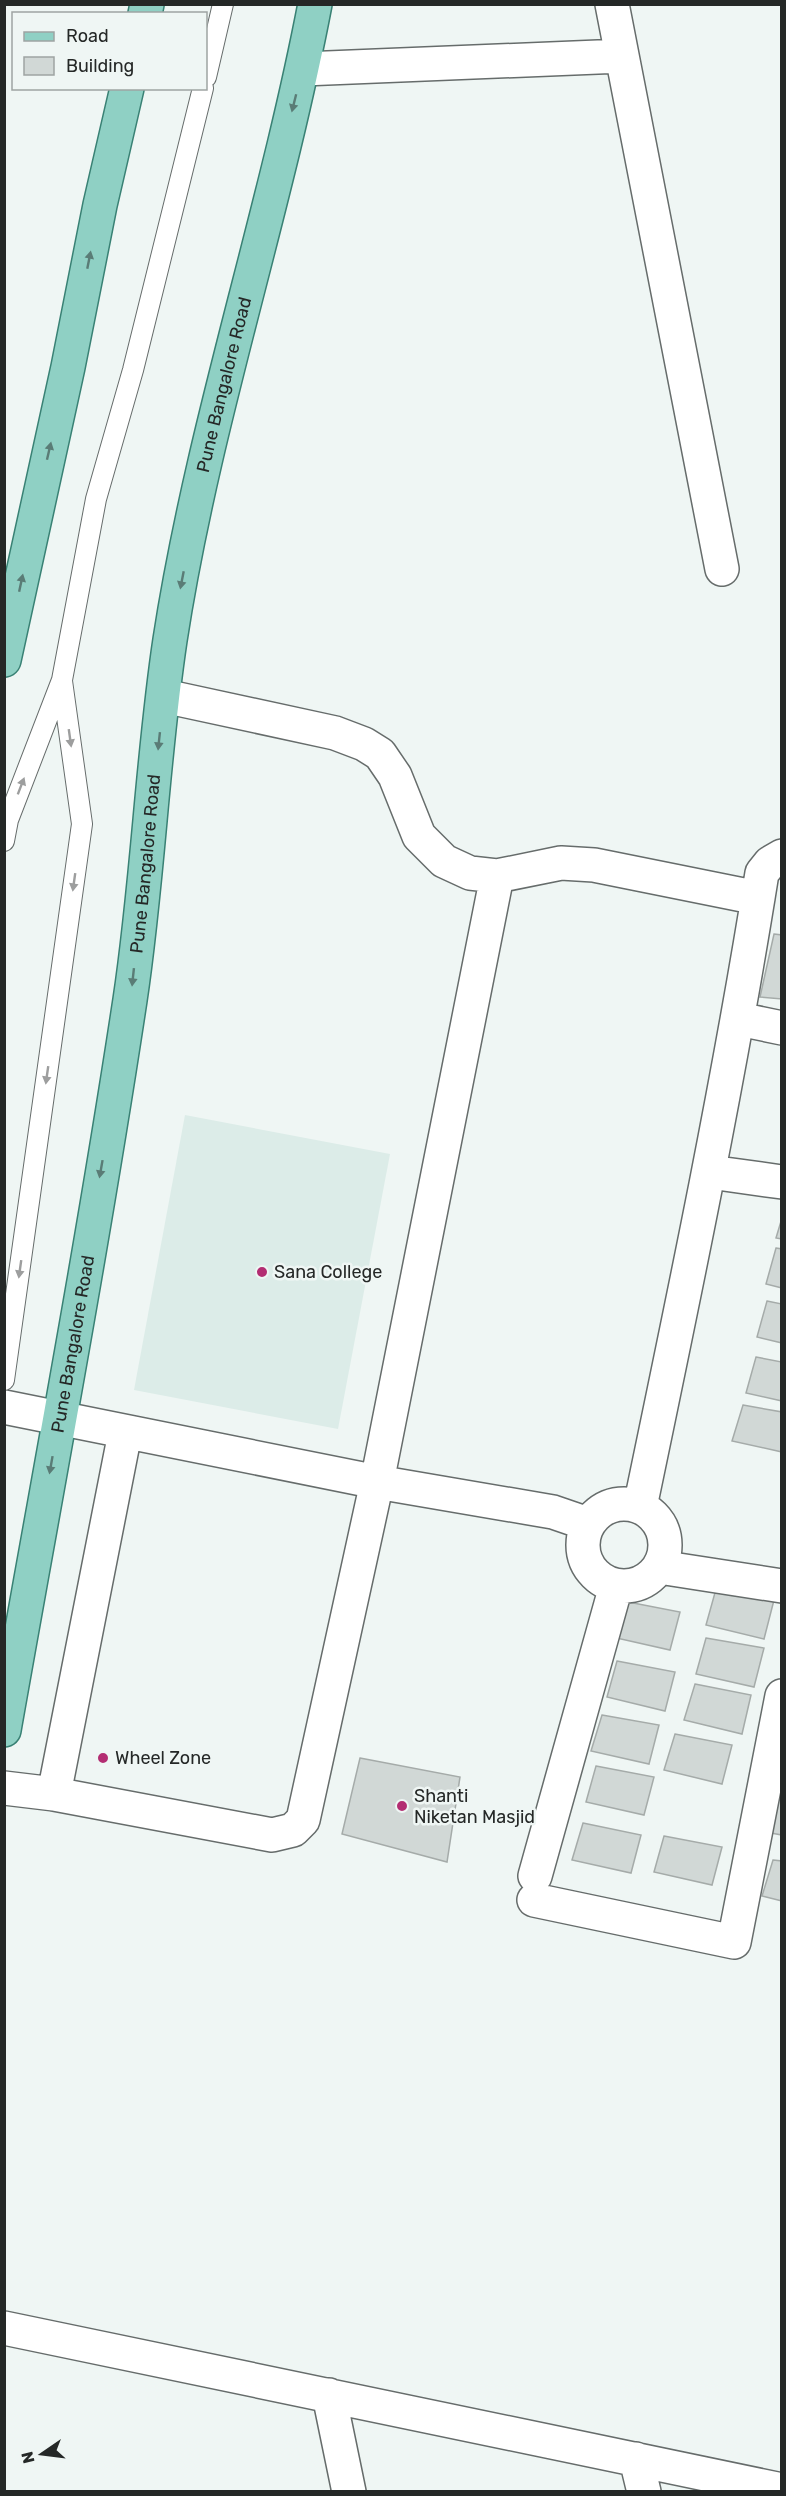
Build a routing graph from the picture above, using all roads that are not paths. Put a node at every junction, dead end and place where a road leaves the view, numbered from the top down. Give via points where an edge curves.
1 (223, 4) edge
2 (315, 4) edge
3 (612, 4) edge
4 (622, 56) junction
5 (303, 69) junction
6 (207, 73) edge
7 (127, 90) edge
8 (203, 90) edge
9 (722, 569) dead end
10 (4, 660) edge
11 (62, 680) junction
12 (164, 696) junction
13 (4, 841) edge
14 (782, 856) edge
15 (497, 876) junction
16 (758, 898) junction
17 (739, 1019) junction
18 (782, 1028) edge
19 (710, 1172) junction
20 (782, 1182) edge
21 (4, 1380) edge
22 (4, 1407) edge
23 (60, 1418) junction
24 (125, 1433) junction
25 (377, 1482) junction
26 (640, 1507) junction
27 (588, 1524) junction
28 (659, 1567) junction
29 (616, 1586) junction
30 (782, 1586) edge
31 (782, 1696) edge
32 (4, 1730) edge
33 (4, 1788) edge
34 (54, 1794) junction
35 (4, 2328) edge
36 (329, 2395) junction
37 (636, 2459) junction
38 (782, 2490) edge
39 (349, 2492) edge
40 (644, 2492) edge

1 - 6 lane
2 - 5 main road, Pune Bangalore Road
3 - 4 street
4 - 5 street
4 - 9 street
5 -> 12 main road, Pune Bangalore Road via 192,523
10 -> 7 main road
8 - 11 lane via 133,370 96,499
13 -> 11 lane via 8,820
11 -> 21 lane via 82,824
12 - 15 street via 335,733 364,744 380,754 395,776 419,836 444,861 470,873
12 -> 23 main road, Pune Bangalore Road via 130,996
14 - 16 street via 762,873
15 - 16 street via 561,863 594,865
15 - 25 street
16 - 17 street
17 - 18 street
17 - 19 street
19 - 20 street
19 - 26 street
22 - 23 street
23 - 24 street
23 -> 32 main road, Pune Bangalore Road
24 - 25 street
24 - 34 street
25 - 27 street via 553,1512
25 - 34 street via 303,1820 293,1830 272,1835
26 - 27 street via 624,1503 610,1506
26 - 28 street via 652,1515 664,1533 665,1547
27 - 29 street via 584,1553 588,1566 602,1580
28 - 29 street via 637,1585
28 - 30 street
29 - 31 street via 535,1888 734,1942
33 - 34 street
35 - 36 street
36 - 37 street
36 - 39 street
37 - 38 street
37 - 40 street

